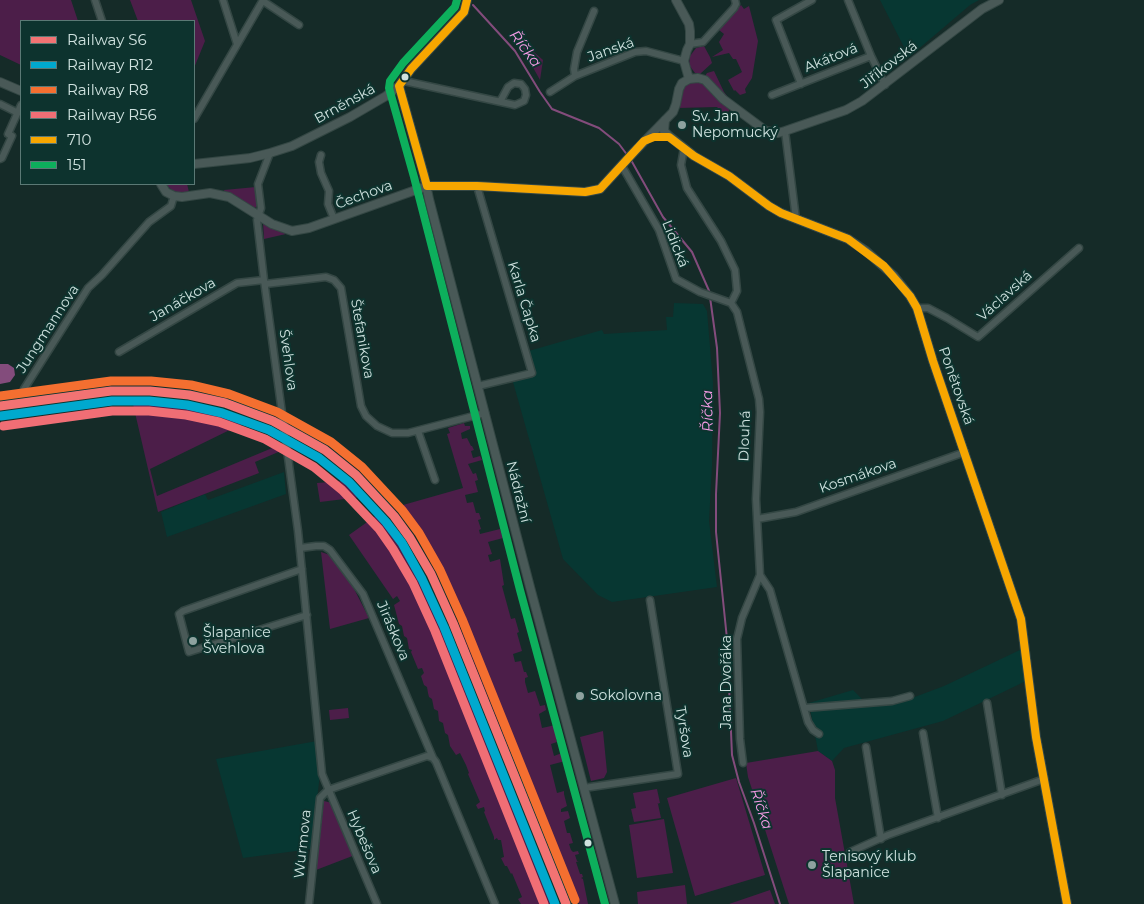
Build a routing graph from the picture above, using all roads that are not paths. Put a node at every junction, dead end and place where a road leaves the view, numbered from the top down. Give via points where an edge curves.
1 (95, 0) edge
2 (222, 0) edge
3 (467, 0) edge
4 (676, 0) edge
5 (735, 0) edge
6 (812, 0) edge
7 (848, 0) edge
8 (999, 0) edge
9 (263, 1) edge
10 (594, 11) dead end
11 (102, 20) edge
12 (299, 24) dead end
13 (237, 44) junction
14 (690, 44) junction
15 (871, 56) junction
16 (684, 61) junction
17 (575, 76) junction
18 (689, 78) junction
19 (0, 82) edge
20 (401, 84) junction
21 (801, 84) junction
22 (885, 85) junction
23 (20, 91) edge
24 (550, 92) dead end
25 (772, 95) dead end
26 (501, 100) dead end
27 (0, 104) edge
28 (20, 108) edge
29 (18, 112) junction
30 (195, 117) edge
31 (665, 120) junction
32 (785, 131) junction
33 (644, 141) junction
34 (676, 142) junction
35 (684, 148) junction
36 (270, 153) junction
37 (321, 155) dead end
38 (0, 159) edge
39 (195, 164) edge
40 (623, 164) junction
41 (162, 185) edge
42 (426, 186) junction
43 (477, 186) junction
44 (174, 196) junction
45 (258, 214) junction
46 (334, 219) junction
47 (796, 219) junction
48 (1079, 248) dead end
49 (264, 282) junction
50 (731, 303) junction
51 (917, 308) junction
52 (119, 352) dead end
53 (478, 386) junction
54 (24, 389) dead end
55 (485, 413) junction
56 (418, 431) junction
57 (965, 452) junction
58 (435, 480) dead end
59 (757, 519) junction
60 (300, 548) junction
61 (302, 569) junction
62 (760, 575) junction
63 (650, 600) dead end
64 (307, 615) junction
65 (910, 696) dead end
66 (987, 703) dead end
67 (805, 708) junction
68 (923, 733) dead end
69 (819, 734) dead end
70 (866, 747) dead end
71 (432, 758) junction
72 (743, 763) dead end
73 (1044, 779) junction
74 (584, 788) junction
75 (328, 790) junction
76 (1002, 795) junction
77 (938, 818) junction
78 (881, 839) junction
79 (850, 852) dead end
80 (309, 904) edge
81 (377, 904) edge
82 (495, 904) edge
83 (615, 904) edge
84 (1068, 904) edge

1 - 11 street
2 - 13 street
3 - 20 street, Brněnská via 464,12
4 - 14 street via 689,24
5 - 14 street via 734,8 703,42
6 - 21 street, Akátová via 776,20
7 - 15 street, Akátová
8 - 22 street, Jiříkovská via 982,9
9 - 12 street
9 - 13 street
10 - 17 street via 577,52
13 - 30 street
14 - 16 street
15 - 21 street, Akátová
15 - 22 street, Akátová
16 - 17 street, Janská via 646,51 635,52
16 - 18 street
17 - 24 street, Janská
18 - 31 street, Čechova via 682,83 673,112
18 - 32 street via 705,80 723,99 766,132
19 - 23 street
20 - 26 street
20 - 36 street, Brněnská via 350,117 292,146
20 - 42 street, Nádražní
21 - 25 street, Akátová
22 - 32 street, Jiříkovská via 846,110
27 - 29 street
28 - 29 street
29 - 38 street via 8,134 12,136
31 - 33 street, Čechova
31 - 34 street via 664,131
32 - 47 street
33 - 34 street via 661,136
33 - 40 street, Čechova
34 - 35 street, Ponětovská
35 - 47 street, Ponětovská via 769,206
35 - 50 street via 681,165 687,188 735,270 737,291
36 - 39 street, Brněnská
36 - 45 street via 258,184 261,208
37 - 46 street via 321,173 329,191 328,204
40 - 43 street, Čechova via 600,189 586,192
40 - 50 street, Lidická via 659,230 676,279
41 - 44 street
42 - 43 street, Čechova
42 - 46 street, Čechova
42 - 53 street, Nádražní
43 - 53 street, Karla Čapka via 532,373
44 - 45 street, Čechova via 210,193 229,197
44 - 54 street, Jungmannova via 171,206 149,222 88,288
45 - 46 street, Čechova via 279,228 292,231
45 - 49 street, Švehlova
47 - 51 street, Ponětovská via 848,239 866,252 894,276
48 - 51 street, Václavská via 978,337 928,308
49 - 52 street, Janáčkova via 237,283
49 - 56 street, Štefanikova via 326,277 334,280 341,288 361,406 366,416 392,433
49 - 60 street, Švehlova
50 - 59 street, Dlouhá via 738,312 759,399
51 - 57 street, Ponětovská
53 - 55 street, Nádražní
55 - 56 street, Štefanikova
55 - 74 street, Nádražní
56 - 58 street
57 - 59 street, Kosmákova via 796,512
57 - 73 street, Ponětovská via 1021,619
59 - 62 street, Dlouhá
60 - 61 street, Švehlova
60 - 71 street, Jiráskova via 324,546 330,550 363,594
61 - 64 street, Švehlova
61 - 64 street via 179,614 189,652
62 - 67 street, Dlouhá via 770,590
62 - 72 street, Jana Dvořáka via 737,639
63 - 74 street, Tyršova via 678,774
64 - 75 street, Švehlova via 322,774
65 - 67 street via 892,701
66 - 76 street
67 - 69 street, Dlouhá via 808,722
68 - 77 street
70 - 78 street
71 - 75 street via 422,757
71 - 82 street, Jiráskova
73 - 76 street
73 - 84 street, Ponětovská
74 - 83 street, Nádražní
75 - 80 street, Wurmova via 320,798
75 - 81 street, Hybešova
76 - 77 street
77 - 78 street
78 - 79 street

